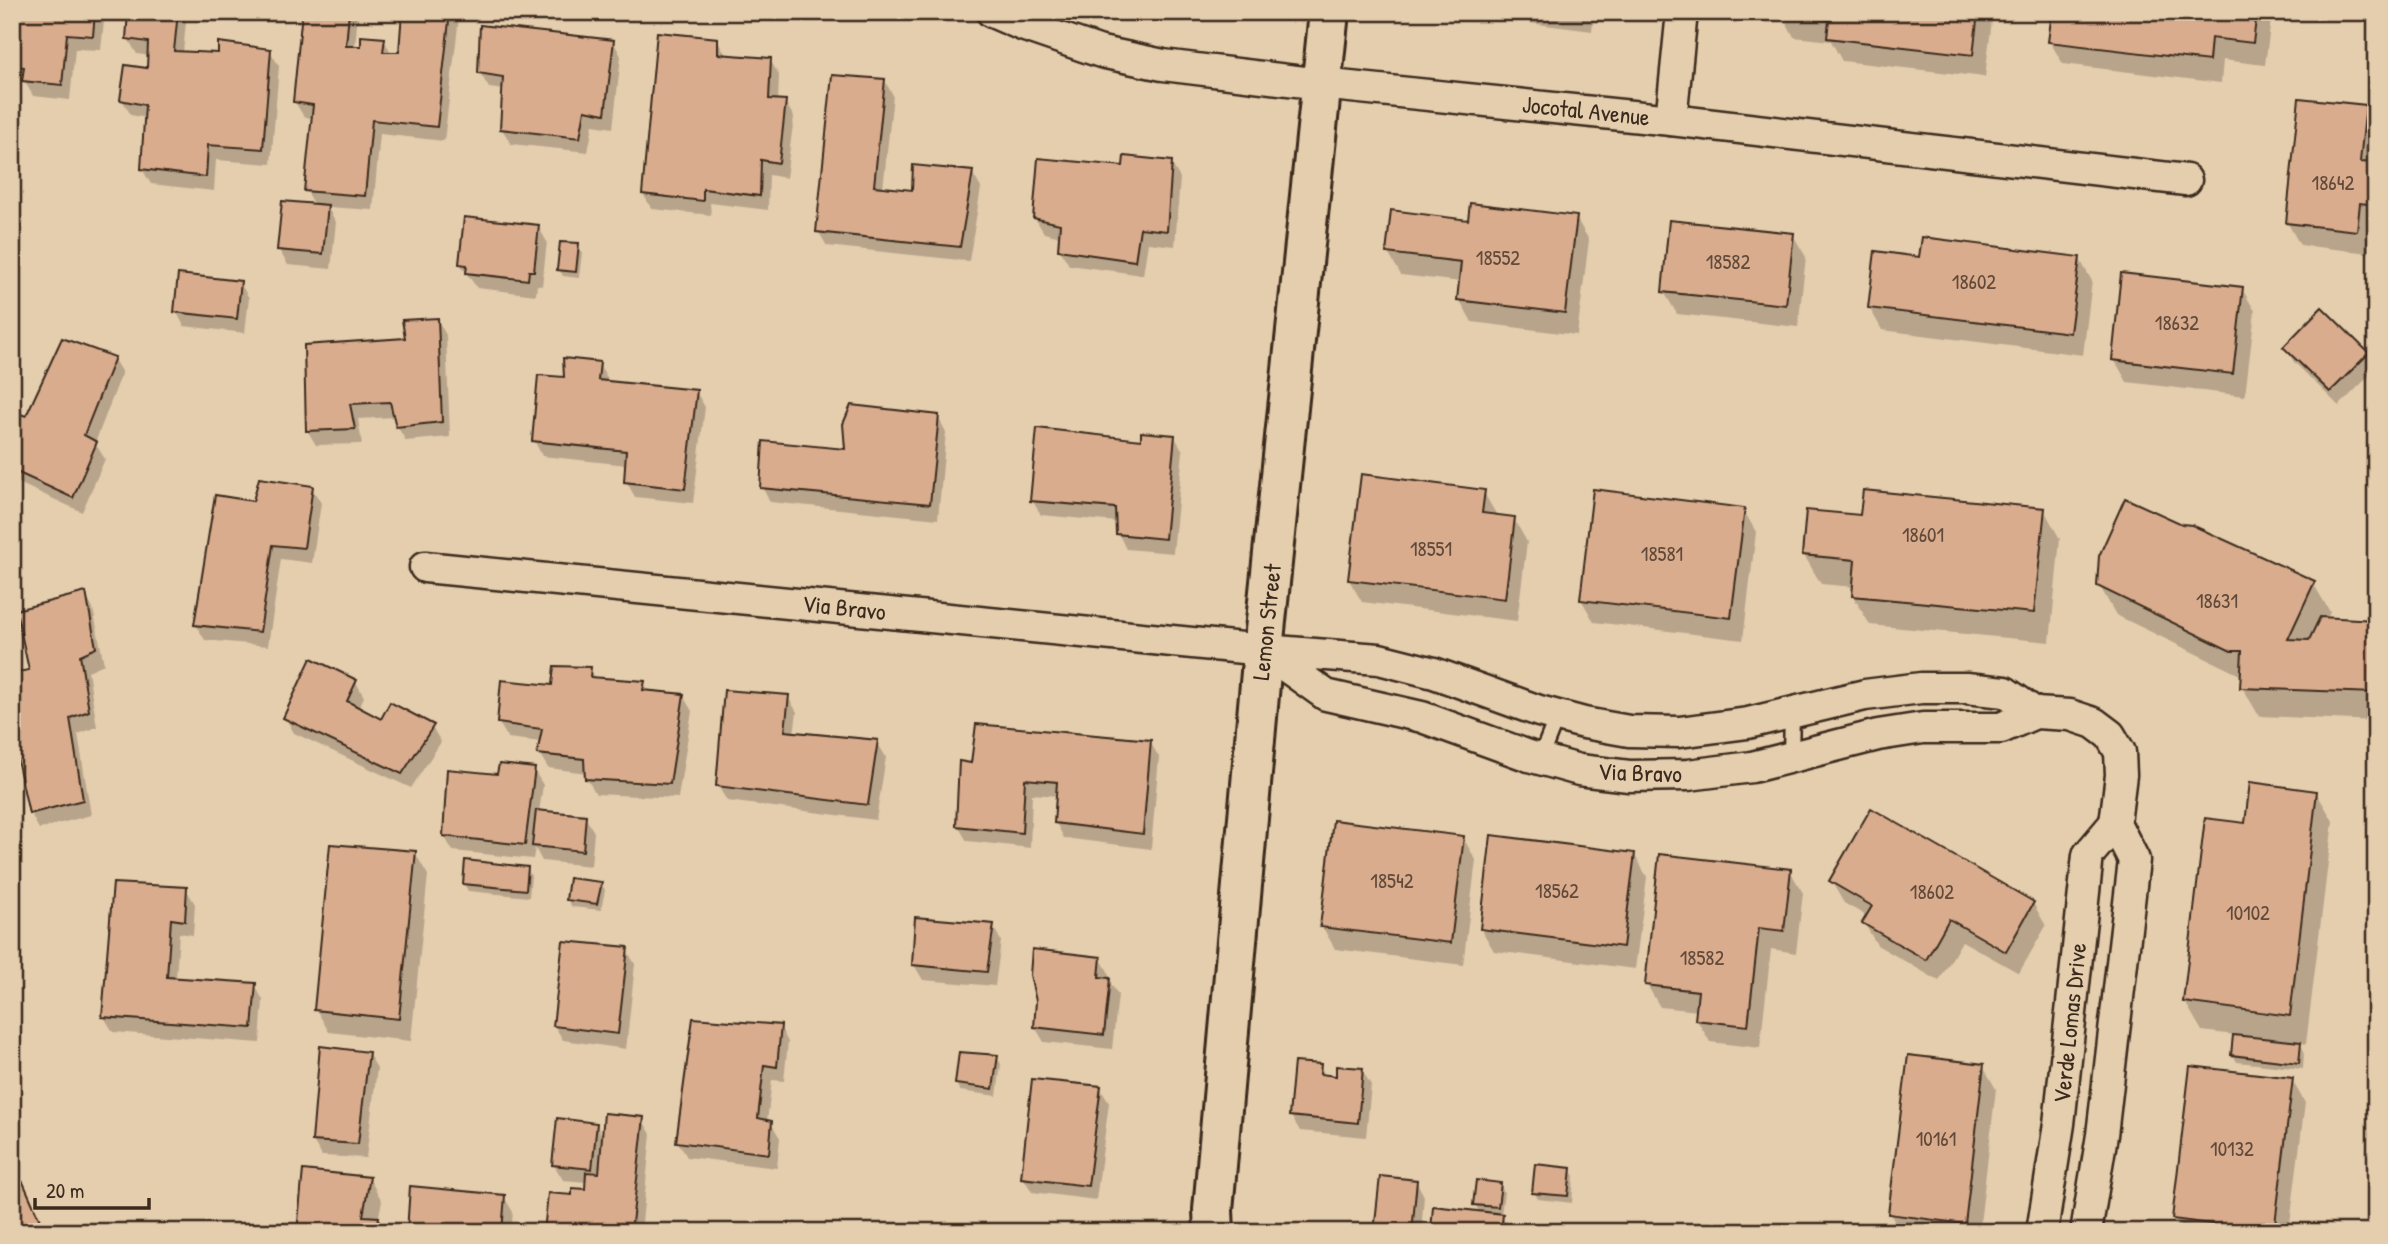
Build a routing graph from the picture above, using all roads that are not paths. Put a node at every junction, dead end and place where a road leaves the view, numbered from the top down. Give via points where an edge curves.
1 (992, 12) edge
2 (1329, 12) edge
3 (1682, 12) edge
4 (1321, 84) junction
5 (1671, 120) junction
6 (2186, 180) dead end
7 (425, 567) dead end
8 (1263, 650) junction
9 (1792, 712) junction
10 (2035, 713) junction
11 (1557, 716) junction
12 (1791, 756) junction
13 (1541, 759) junction
14 (2115, 823) junction
15 (1214, 1232) edge
16 (2042, 1232) edge
17 (2086, 1232) edge

1 - 4 street, Jocotal Avenue via 1113,55
2 - 4 street, Lemon Street
3 - 5 street
4 - 5 street, Jocotal Avenue
4 - 8 street, Lemon Street
5 - 6 street, Jocotal Avenue
7 - 8 street, Via Bravo
8 - 11 street, Via Bravo via 1379,659
8 - 13 street, Via Bravo via 1326,695 1422,717
8 - 15 street, Lemon Street
9 - 10 street, Via Bravo via 1865,695 1966,688 2005,692
9 - 11 street, Via Bravo via 1679,732 1629,731
9 - 12 lane
10 - 12 street, Via Bravo via 2001,728 1923,728
10 - 14 street, Via Bravo via 2070,715 2094,723 2110,736 2119,752 2121,775
11 - 13 lane
12 - 13 street, Via Bravo via 1752,767 1688,775 1629,776 1579,770
14 - 16 street, Verde Lomas Drive via 2088,855 2059,1124
14 - 17 street, Verde Lomas Drive via 2134,860

